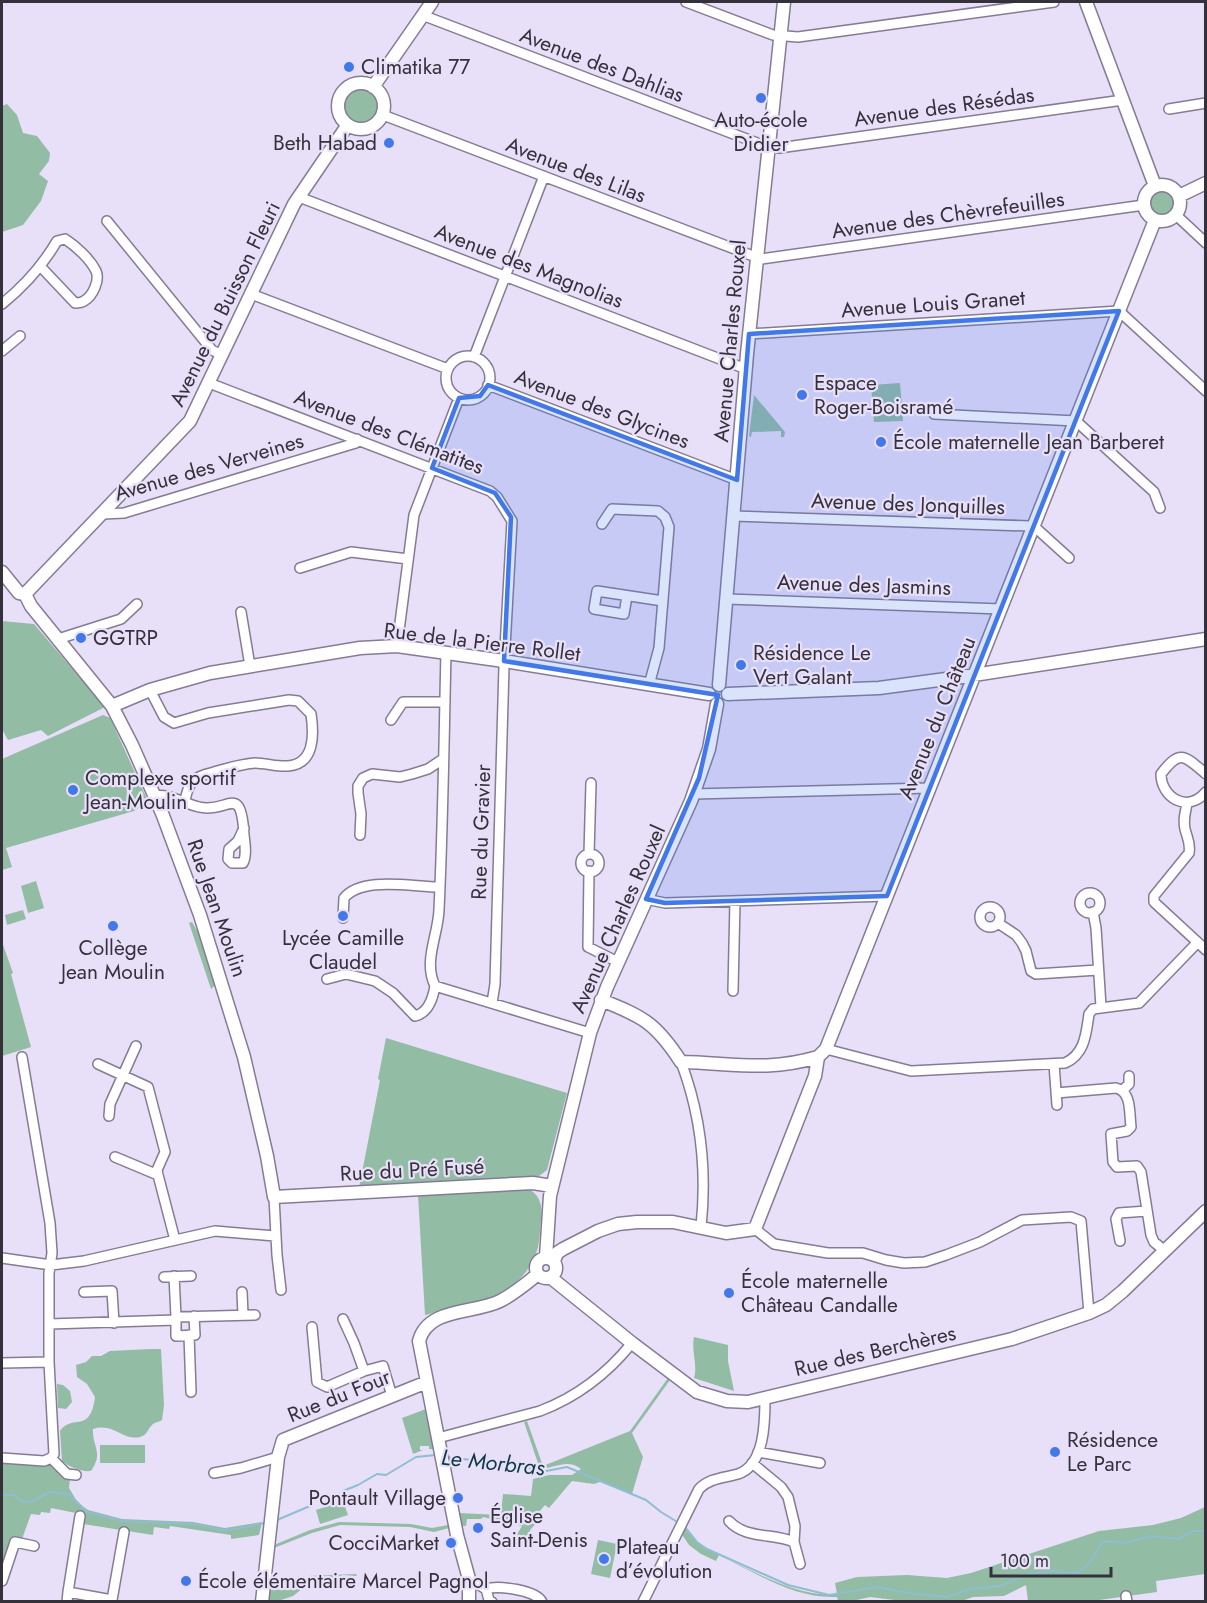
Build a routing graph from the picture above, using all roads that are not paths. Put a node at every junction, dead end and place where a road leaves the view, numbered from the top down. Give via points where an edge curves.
1 (432, 2) edge
2 (686, 2) edge
3 (784, 2) edge
4 (1054, 2) edge
5 (1086, 2) edge
6 (422, 15) junction
7 (781, 36) junction
8 (374, 87) junction
9 (1123, 100) junction
10 (1206, 104) edge
11 (1169, 109) dead end
12 (382, 115) junction
13 (347, 126) junction
14 (769, 147) junction
15 (544, 176) junction
16 (1206, 183) edge
17 (1155, 186) junction
18 (1179, 196) junction
19 (299, 197) junction
20 (1144, 205) junction
21 (1176, 215) junction
22 (1155, 220) junction
23 (107, 221) dead end
24 (1206, 243) edge
25 (757, 258) junction
26 (40, 266) junction
27 (505, 277) junction
28 (251, 294) junction
29 (2, 304) edge
30 (1119, 311) junction
31 (749, 334) junction
32 (20, 336) dead end
33 (2, 351) edge
34 (222, 355) junction
35 (474, 357) junction
36 (448, 369) junction
37 (746, 369) junction
38 (209, 383) junction
39 (488, 385) junction
40 (1206, 391) edge
41 (459, 398) junction
42 (934, 414) dead end
43 (1076, 420) junction
44 (357, 440) junction
45 (432, 468) junction
46 (737, 480) junction
47 (1160, 508) dead end
48 (103, 514) junction
49 (734, 516) junction
50 (602, 525) dead end
51 (1034, 527) junction
52 (1069, 558) dead end
53 (408, 559) junction
54 (300, 568) dead end
55 (2, 572) edge
56 (25, 594) junction
57 (627, 596) dead end
58 (727, 598) junction
59 (663, 601) junction
60 (137, 604) dead end
61 (1001, 609) junction
62 (241, 612) dead end
63 (58, 639) junction
64 (1206, 639) edge
65 (397, 646) junction
66 (447, 652) junction
67 (504, 661) junction
68 (250, 666) junction
69 (975, 675) junction
70 (648, 685) junction
71 (724, 689) junction
72 (150, 690) junction
73 (713, 699) junction
74 (445, 702) junction
75 (112, 706) junction
76 (391, 720) dead end
77 (443, 759) junction
78 (1206, 774) edge
79 (591, 783) dead end
80 (930, 788) junction
81 (1206, 792) edge
82 (693, 794) junction
83 (154, 796) junction
84 (184, 802) junction
85 (1187, 804) junction
86 (244, 828) dead end
87 (360, 835) dead end
88 (439, 887) junction
89 (887, 896) junction
90 (646, 899) junction
91 (735, 901) junction
92 (1093, 912) dead end
93 (343, 918) dead end
94 (998, 923) dead end
95 (1197, 943) junction
96 (1206, 950) edge
97 (618, 962) junction
98 (1098, 970) junction
99 (327, 979) dead end
100 (435, 986) junction
101 (733, 991) dead end
102 (601, 1000) junction
103 (492, 1003) junction
104 (1101, 1006) junction
105 (590, 1033) junction
106 (135, 1046) dead end
107 (822, 1053) junction
108 (22, 1057) dead end
109 (681, 1062) junction
110 (98, 1064) dead end
111 (1054, 1064) junction
112 (123, 1075) junction
113 (1129, 1076) dead end
114 (1124, 1090) junction
115 (1056, 1093) junction
116 (1057, 1105) dead end
117 (109, 1116) dead end
118 (115, 1157) dead end
119 (158, 1175) junction
120 (552, 1186) junction
121 (274, 1197) junction
122 (1147, 1211) junction
123 (1206, 1211) edge
124 (701, 1227) junction
125 (755, 1229) junction
126 (275, 1236) junction
127 (176, 1240) junction
128 (1120, 1241) dead end
129 (1165, 1251) junction
130 (2, 1258) edge
131 (550, 1259) junction
132 (51, 1265) junction
133 (191, 1276) dead end
134 (544, 1276) junction
135 (281, 1290) dead end
136 (84, 1292) dead end
137 (242, 1292) dead end
138 (1089, 1310) junction
139 (243, 1315) junction
140 (255, 1315) dead end
141 (194, 1317) junction
142 (176, 1319) junction
143 (343, 1319) dead end
144 (114, 1323) junction
145 (49, 1324) junction
146 (312, 1327) dead end
147 (189, 1335) junction
148 (632, 1343) junction
149 (49, 1362) junction
150 (2, 1363) edge
151 (364, 1371) junction
152 (427, 1382) junction
153 (191, 1392) dead end
154 (392, 1396) junction
155 (765, 1398) junction
156 (438, 1438) junction
157 (758, 1452) junction
158 (278, 1457) junction
159 (2, 1458) edge
160 (50, 1459) junction
161 (752, 1463) junction
162 (820, 1463) dead end
163 (214, 1473) dead end
164 (76, 1475) dead end
165 (80, 1516) dead end
166 (729, 1521) dead end
167 (124, 1532) dead end
168 (794, 1542) junction
169 (34, 1546) dead end
170 (800, 1564) dead end
171 (470, 1579) junction
172 (2, 1581) edge
173 (486, 1589) junction
174 (68, 1597) edge
175 (112, 1601) edge
176 (262, 1602) edge
177 (469, 1602) edge
178 (492, 1602) edge
179 (542, 1602) edge
180 (643, 1602) edge

1 - 6 street
2 - 7 street
3 - 7 street, Avenue Charles Rouxel
4 - 7 street via 798,37
5 - 9 street
6 - 8 street
6 - 14 street, Avenue des Dahlias
7 - 14 street, Avenue Charles Rouxel
8 - 12 street via 383,99
8 - 13 street via 354,84 343,90 337,109
9 - 14 street, Avenue des Résédas
9 - 17 street
10 - 11 street
12 - 13 street via 367,129
12 - 15 street, Avenue des Lilas
13 - 19 street, Avenue du Buisson Fleuri
14 - 25 street, Avenue Charles Rouxel
15 - 25 street, Avenue des Lilas
15 - 27 street
16 - 18 street
17 - 18 street via 1167,185
17 - 20 street via 1146,194
18 - 21 street
19 - 27 street, Avenue des Magnolias
19 - 28 street, Avenue du Buisson Fleuri
20 - 22 street
20 - 25 street, Avenue des Chèvrefeuilles
21 - 22 street via 1167,221
21 - 24 street
22 - 30 street, Avenue du Château
23 - 34 street via 212,350
25 - 31 street, Avenue Charles Rouxel
26 - 26 street via 57,241 65,239 96,270 98,279 85,301 75,303
26 - 29 street
27 - 35 street
27 - 37 street, Avenue des Magnolias
28 - 34 street, Avenue du Buisson Fleuri
28 - 36 street
30 - 31 street, Avenue Louis Granet
30 - 40 street
30 - 43 street, Avenue du Château
31 - 37 street, Avenue Charles Rouxel
32 - 33 street
34 - 38 street, Avenue du Buisson Fleuri
35 - 36 street via 456,359
35 - 39 street via 489,371
36 - 41 street via 446,382
37 - 46 street, Avenue Charles Rouxel
38 - 44 street, Avenue des Clématites
38 - 48 street, Avenue du Buisson Fleuri via 190,422
39 - 41 street via 480,396
39 - 46 street, Avenue des Glycines
41 - 45 street
42 - 43 street
43 - 47 street via 1148,485
43 - 51 street, Avenue du Château
44 - 45 street, Avenue des Clématites
44 - 48 street, Avenue des Verveines via 124,513
45 - 53 street via 414,515
45 - 67 street, Avenue des Clématites via 490,490 512,518
46 - 49 street, Avenue Charles Rouxel
48 - 56 street, Avenue du Buisson Fleuri
49 - 51 street, Avenue des Jonquilles
49 - 58 street, Avenue Charles Rouxel
50 - 59 street via 612,509 658,511 665,517 669,527
51 - 52 street, Avenue des Jonquilles
51 - 61 street, Avenue du Château
53 - 54 street via 351,552
53 - 65 street
55 - 56 street, Rue Jean Moulin
56 - 63 street, Rue Jean Moulin
57 - 59 street
58 - 61 street, Avenue des Jasmins
58 - 71 street, Avenue Charles Rouxel
59 - 70 street via 659,648
60 - 63 street via 121,620
61 - 69 street, Avenue du Château
62 - 68 street
63 - 75 street, Rue Jean Moulin
64 - 69 street
65 - 66 street, Rue de la Pierre Rollet
65 - 68 street, Rue de la Pierre Rollet via 360,648
66 - 67 street, Rue de la Pierre Rollet
66 - 74 street
67 - 70 street, Rue de la Pierre Rollet
67 - 103 street, Rue du Gravier
68 - 72 street, Rue de la Pierre Rollet
69 - 71 street via 857,690
69 - 80 street, Avenue du Château
70 - 73 street, Rue de la Pierre Rollet
71 - 73 street via 713,686
71 - 73 street via 725,702
72 - 75 street, Rue de la Pierre Rollet
72 - 84 street via 164,717 174,723 208,713 289,700 298,701 311,714 311,749 297,764 244,765 196,778
73 - 82 street, Avenue Charles Rouxel via 709,749
74 - 76 street via 403,702
74 - 77 street
75 - 83 street, Rue Jean Moulin
77 - 87 street via 428,769 400,777 372,774 363,778 357,793
77 - 88 street
78 - 85 street via 1180,756 1171,760 1161,774 1163,786
79 - 97 street via 589,854 581,864 589,872 588,948
80 - 82 street
80 - 89 street, Avenue du Château
81 - 85 street via 1199,800
82 - 90 street, Avenue Charles Rouxel
83 - 84 street
83 - 121 street, Rue Jean Moulin via 227,999 254,1097
84 - 86 street via 202,808 236,805 243,812
85 - 95 street via 1184,817 1191,844 1189,853 1154,896 1154,902
88 - 93 street via 360,886 344,898
88 - 100 street via 430,962
89 - 91 street
89 - 107 street, Avenue du Château
90 - 91 street via 665,903
90 - 97 street, Avenue Charles Rouxel
91 - 101 street
92 - 98 street
94 - 98 street via 1016,935 1036,974
95 - 96 street
95 - 104 street via 1139,1003
97 - 102 street, Avenue Charles Rouxel
98 - 104 street
99 - 100 street via 346,974 375,981 415,1016 429,1006
100 - 103 street
102 - 105 street, Avenue Charles Rouxel
102 - 109 street via 645,1019
103 - 105 street
104 - 111 street via 1089,1014 1079,1053 1073,1060
105 - 120 street, Avenue Charles Rouxel
106 - 112 street
107 - 109 street via 782,1066
107 - 111 street via 911,1071
107 - 125 street, Avenue du Château
108 - 132 street via 50,1223
109 - 124 street via 700,1134 704,1187
110 - 112 street
111 - 115 street
112 - 117 street
112 - 119 street via 148,1087 165,1152
113 - 114 street
114 - 115 street
114 - 122 street via 1131,1127 1111,1134 1113,1162 1117,1167 1137,1166
115 - 116 street
118 - 119 street
119 - 127 street
120 - 121 street, Rue du Pré Fusé via 533,1182
120 - 131 street, Avenue Charles Rouxel
121 - 126 street, Rue Jean Moulin
122 - 128 street via 1119,1213 1116,1219
122 - 129 street via 1154,1242
123 - 129 street, Rue des Berchères
124 - 125 street via 726,1233
124 - 131 street via 657,1221 618,1224
125 - 138 street via 774,1244 828,1253 863,1253 904,1263 946,1256 1023,1220 1079,1218
126 - 127 street via 215,1231
126 - 135 street, Rue Jean Moulin
127 - 132 street
129 - 138 street, Rue des Berchères via 1106,1305
130 - 132 street
131 - 134 street via 556,1270
131 - 134 street via 538,1262 536,1268
132 - 145 street
133 - 142 street via 169,1276
134 - 148 street, Rue des Berchères
134 - 152 street via 498,1302 429,1323 419,1341
136 - 144 street via 112,1291
137 - 139 street
138 - 155 street, Rue des Berchères via 1002,1341
139 - 140 street
139 - 141 street
141 - 142 street
141 - 147 street via 195,1335
142 - 144 street
142 - 147 street via 176,1336
143 - 151 street
144 - 145 street
145 - 149 street
146 - 151 street via 317,1382 327,1387
147 - 153 street
148 - 155 street, Rue des Berchères via 705,1395 726,1401
148 - 156 street via 590,1385 554,1406
149 - 150 street
149 - 160 street via 54,1454
151 - 154 street via 383,1366
152 - 154 street, Rue du Four
152 - 156 street
154 - 158 street, Rue du Four via 286,1438
155 - 157 street
156 - 171 street
157 - 161 street
157 - 162 street
158 - 163 street
158 - 176 street
159 - 160 street
160 - 164 street via 67,1474
161 - 168 street via 788,1497 795,1526
161 - 180 street via 742,1472 702,1485
165 - 174 street
166 - 168 street via 742,1532
167 - 175 street
168 - 170 street
169 - 172 street via 15,1542
171 - 173 street
171 - 177 street
173 - 178 street
173 - 179 street via 499,1586 536,1594
174 - 175 street

